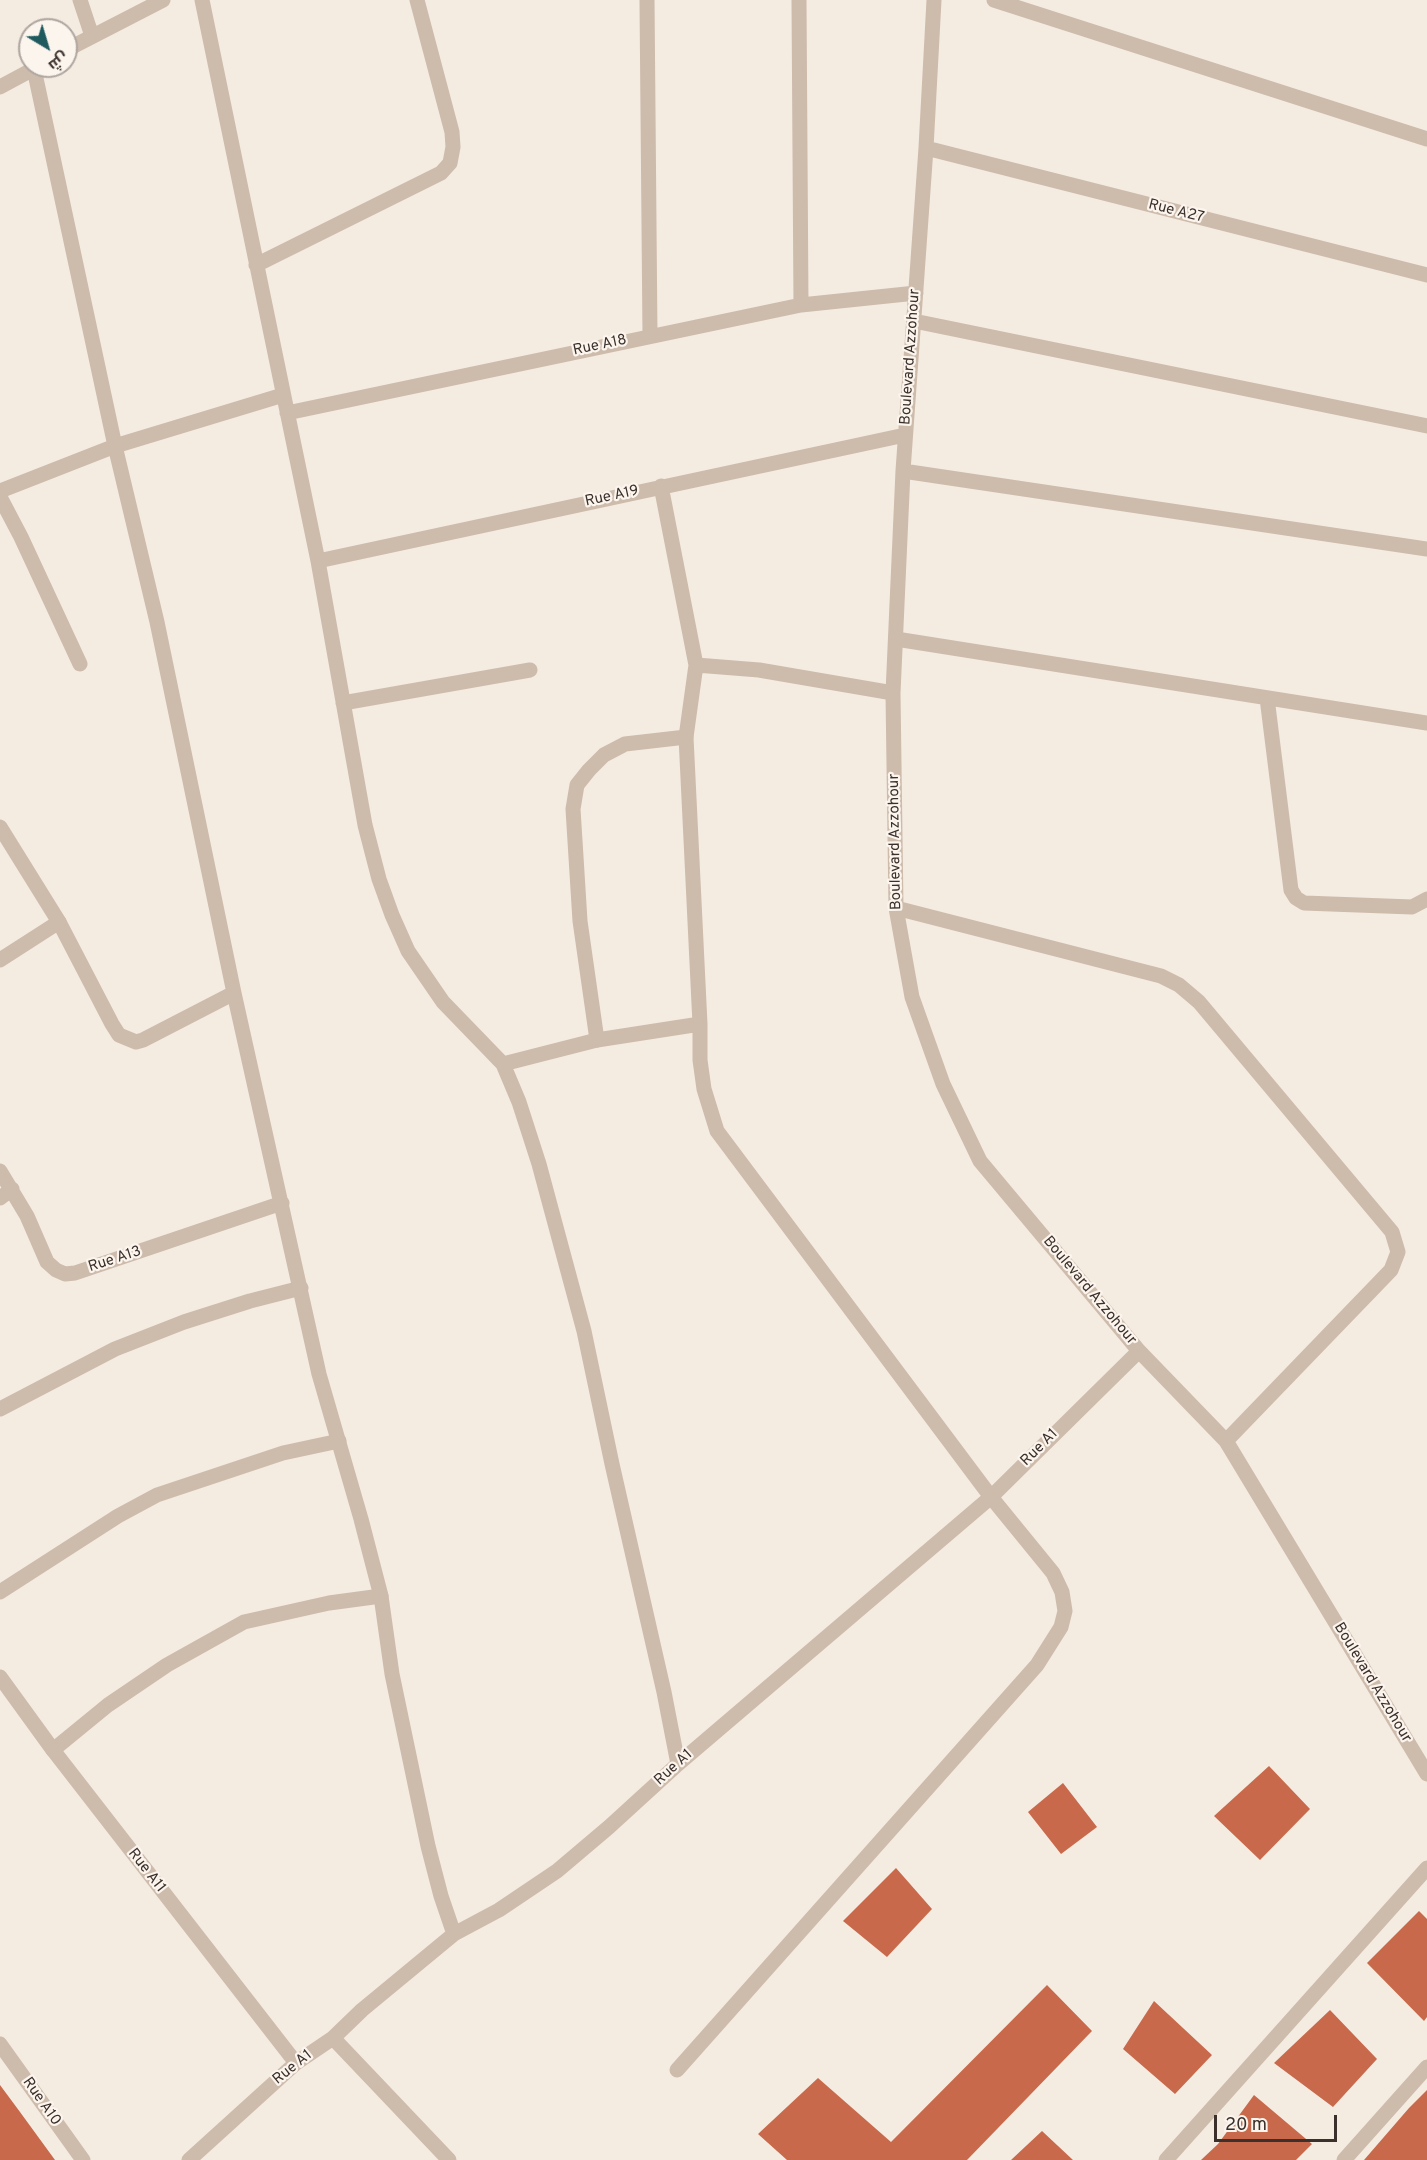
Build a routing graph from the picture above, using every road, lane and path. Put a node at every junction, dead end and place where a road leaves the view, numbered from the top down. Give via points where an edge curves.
1 (80, 0) edge
2 (163, 0) edge
3 (202, 0) edge
4 (417, 0) edge
5 (647, 0) edge
6 (799, 0) edge
7 (934, 0) edge
8 (994, 0) edge
9 (92, 36) junction
10 (78, 44) edge
11 (18, 77) edge
12 (38, 78) edge
13 (0, 87) edge
14 (1427, 139) edge
15 (926, 148) junction
16 (256, 265) junction
17 (1427, 275) edge
18 (916, 292) junction
19 (801, 305) junction
20 (914, 321) junction
21 (650, 336) junction
22 (283, 395) junction
23 (287, 413) junction
24 (1427, 426) edge
25 (905, 435) junction
26 (115, 446) junction
27 (903, 471) junction
28 (661, 486) junction
29 (0, 491) edge
30 (0, 497) edge
31 (1427, 549) edge
32 (318, 561) junction
33 (896, 639) junction
34 (80, 664) dead end
35 (696, 665) junction
36 (530, 669) dead end
37 (893, 693) junction
38 (1267, 698) junction
39 (343, 703) junction
40 (1427, 723) edge
41 (686, 737) junction
42 (0, 828) edge
43 (1427, 899) edge
44 (896, 908) junction
45 (60, 922) junction
46 (0, 960) edge
47 (234, 993) junction
48 (700, 1024) junction
49 (597, 1040) junction
50 (503, 1064) junction
51 (0, 1171) edge
52 (6, 1194) edge
53 (282, 1203) junction
54 (301, 1288) junction
55 (1139, 1351) junction
56 (0, 1409) edge
57 (339, 1441) junction
58 (1226, 1441) junction
59 (991, 1497) junction
60 (0, 1592) edge
61 (381, 1596) junction
62 (0, 1677) edge
63 (52, 1750) junction
64 (678, 1764) junction
65 (1427, 1774) edge
66 (1427, 1868) edge
67 (454, 1934) junction
68 (333, 2038) junction
69 (0, 2044) edge
70 (296, 2063) junction
71 (1427, 2067) edge
72 (677, 2070) dead end
73 (83, 2160) edge
74 (189, 2160) edge
75 (448, 2160) edge
76 (1166, 2160) edge
77 (1344, 2160) edge

1 - 9 street
2 - 9 street
3 - 16 street
4 - 16 street via 452,132 450,162 441,173
5 - 21 street
6 - 19 street
7 - 15 street, Boulevard Azzohour
8 - 14 street
9 - 10 street
11 - 13 street
12 - 26 street
15 - 17 street, Rue A27
15 - 18 street, Boulevard Azzohour
16 - 22 street
18 - 19 street, Rue A18
18 - 20 street, Boulevard Azzohour
19 - 21 street, Rue A18
20 - 24 street
20 - 25 street, Boulevard Azzohour
21 - 23 street, Rue A18
22 - 23 street
22 - 26 street
23 - 32 street
25 - 27 street, Boulevard Azzohour
25 - 28 street, Rue A19
26 - 29 street
26 - 47 street via 157,622
27 - 31 street
27 - 33 street, Boulevard Azzohour
28 - 32 street, Rue A19
28 - 35 street
30 - 34 street
32 - 39 street
33 - 37 street, Boulevard Azzohour
33 - 38 street
35 - 37 street via 759,670
35 - 41 street
36 - 39 street
37 - 44 street, Boulevard Azzohour
38 - 40 street
38 - 43 street via 1291,890 1296,898 1304,903 1412,907
39 - 50 street via 365,825 392,915 408,951 443,1002
41 - 48 street
41 - 49 street via 625,744 604,755 577,785 573,809 580,921
42 - 45 street
44 - 55 street, Boulevard Azzohour via 912,997 943,1084 980,1161
44 - 58 street via 1161,976 1179,985 1199,1002 1392,1232 1398,1252 1391,1270
45 - 46 street
45 - 47 street via 112,1024 126,1040 143,1040
47 - 53 street
48 - 49 street
48 - 59 street via 704,1089 717,1131
49 - 50 street
50 - 64 street via 539,1164 584,1330
51 - 52 street, Rue A13
52 - 53 street, Rue A13 via 38,1238 47,1262 65,1274
53 - 54 street
54 - 56 street via 184,1322 114,1349
54 - 57 street via 319,1374
55 - 58 street, Boulevard Azzohour
55 - 59 street, Rue A1
57 - 60 street via 283,1453 157,1495
57 - 61 street
58 - 65 street, Boulevard Azzohour
59 - 64 street, Rue A1
59 - 72 street via 1053,1573 1062,1592 1065,1611 1052,1645
61 - 63 street via 244,1622 166,1665
61 - 67 street via 392,1674 428,1846
62 - 63 street, Rue A11
63 - 70 street, Rue A11
64 - 67 street, Rue A1 via 557,1871 499,1910
66 - 76 street
67 - 68 street, Rue A1
68 - 70 street, Rue A1
68 - 75 street
69 - 73 street, Rue A10
70 - 74 street, Rue A1
71 - 77 street

